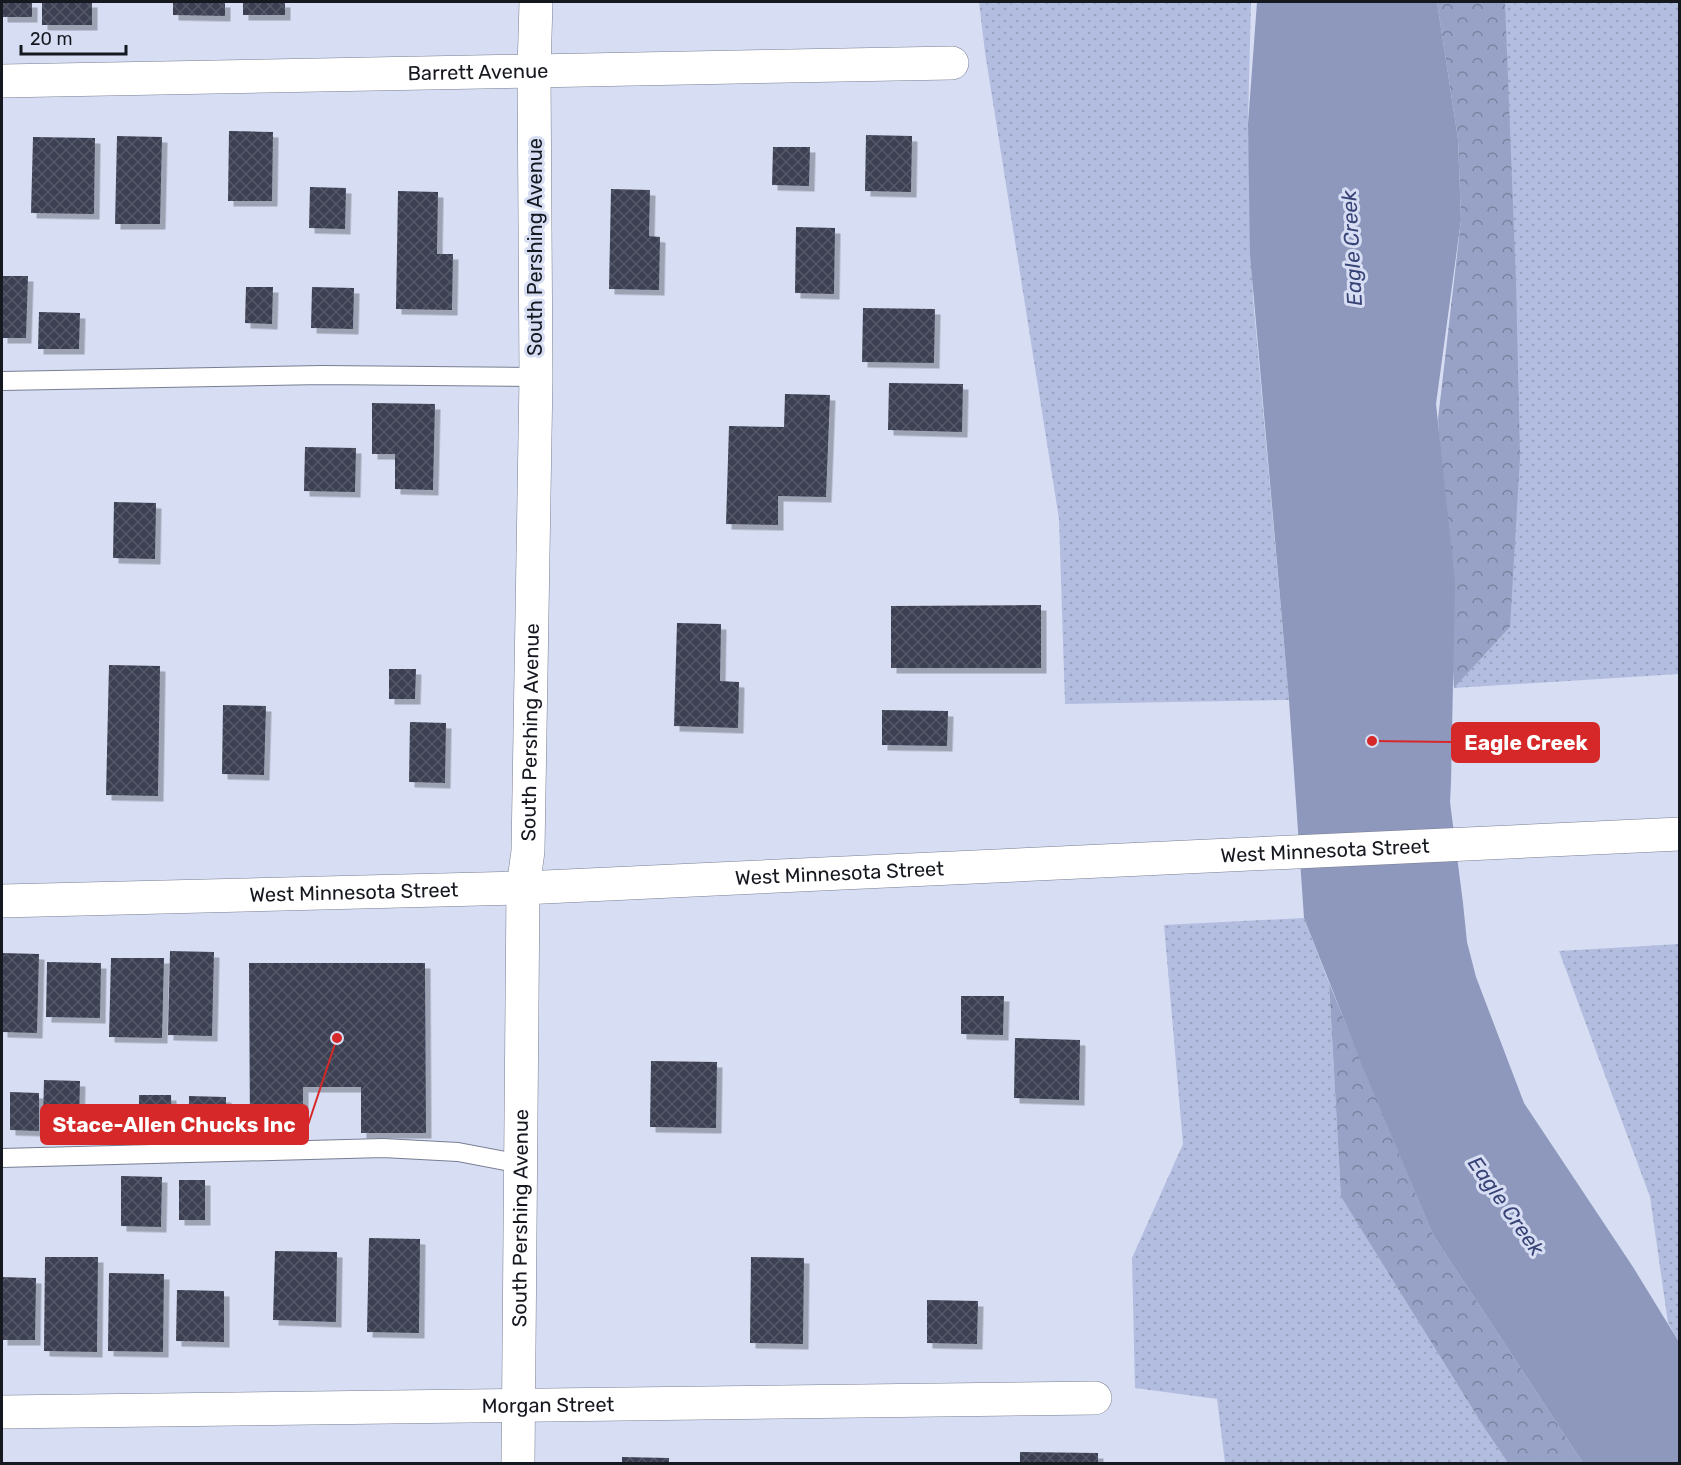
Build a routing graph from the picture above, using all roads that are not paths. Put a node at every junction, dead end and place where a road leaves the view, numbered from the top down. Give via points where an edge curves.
1 (536, 2) edge
2 (952, 63) dead end
3 (534, 70) junction
4 (2, 81) edge
5 (536, 377) junction
6 (2, 381) edge
7 (1680, 834) edge
8 (523, 888) junction
9 (2, 901) edge
10 (2, 1158) edge
11 (521, 1164) junction
12 (1095, 1398) dead end
13 (519, 1404) junction
14 (2, 1412) edge
15 (518, 1464) edge

1 - 3 street, South Pershing Avenue
2 - 3 street, Barrett Avenue
3 - 4 street, Barrett Avenue
3 - 5 street, South Pershing Avenue
5 - 6 lane via 322,375
5 - 8 street, South Pershing Avenue via 528,851
7 - 8 street, West Minnesota Street
8 - 9 street, West Minnesota Street
8 - 11 street, South Pershing Avenue
10 - 11 lane via 383,1148 458,1152
11 - 13 street, South Pershing Avenue
12 - 13 street, Morgan Street
13 - 14 street, Morgan Street
13 - 15 street, South Pershing Avenue

